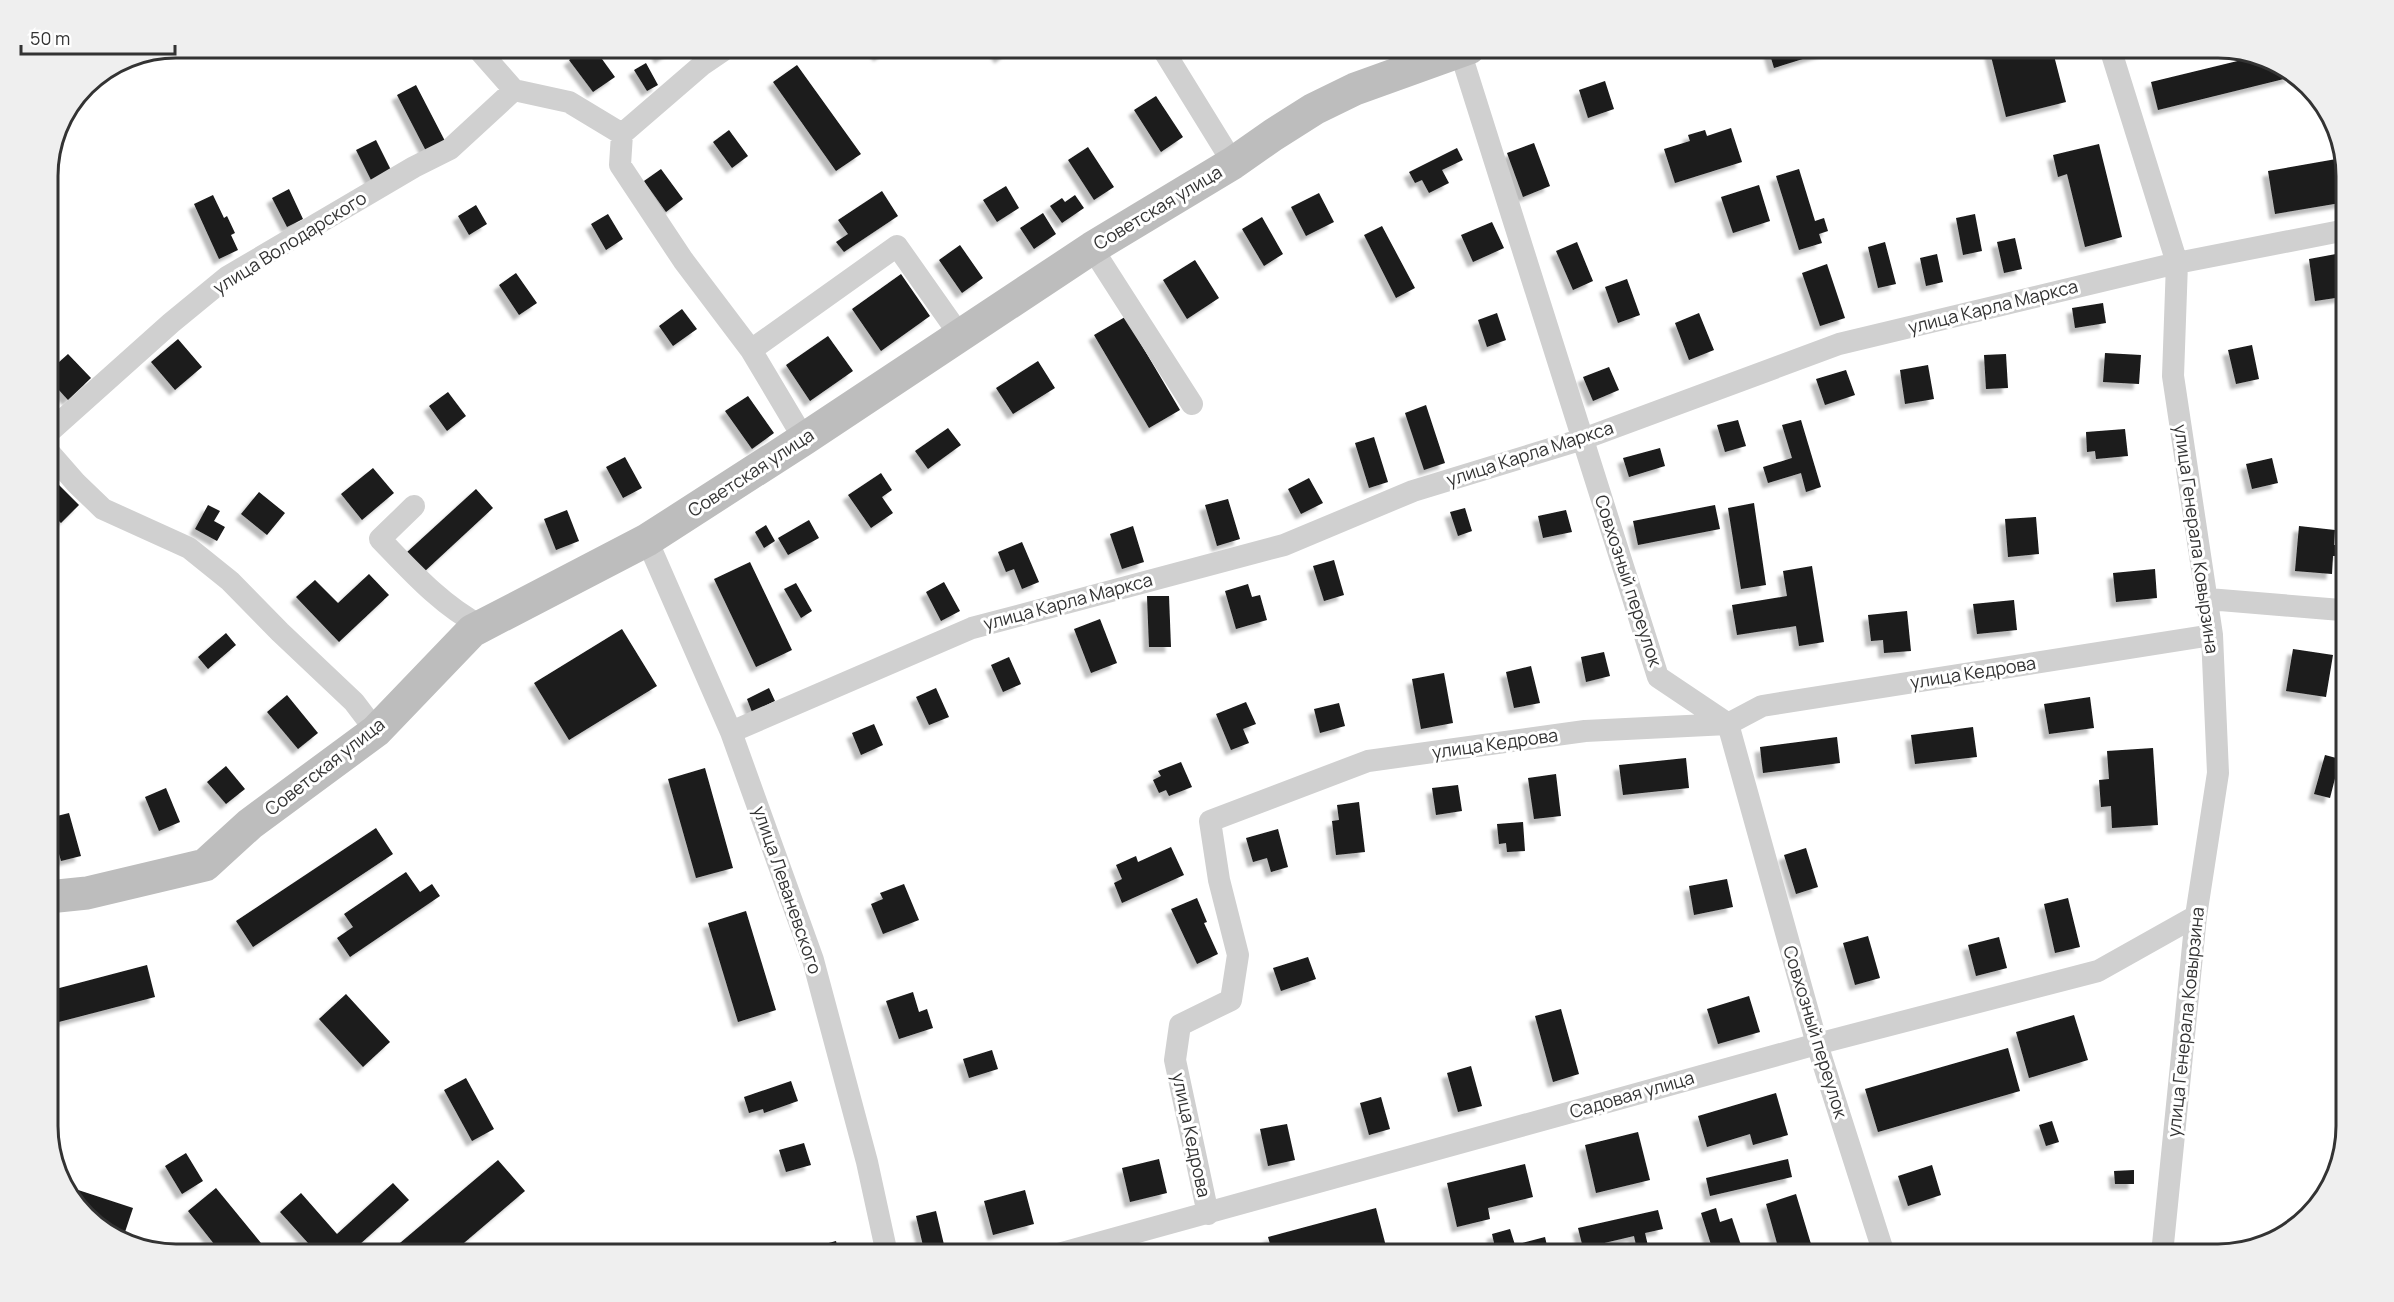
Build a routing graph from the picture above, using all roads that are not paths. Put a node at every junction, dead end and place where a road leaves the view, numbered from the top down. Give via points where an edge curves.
1 (486, 58) edge
2 (712, 58) edge
3 (1168, 58) edge
4 (1440, 58) edge
5 (1468, 58) edge
6 (2113, 58) edge
7 (514, 90) junction
8 (622, 134) junction
9 (1233, 164) junction
10 (2335, 232) edge
11 (1092, 248) junction
12 (2177, 263) junction
13 (959, 334) junction
14 (751, 350) junction
15 (1192, 404) dead end
16 (59, 423) edge
17 (804, 439) junction
18 (1583, 439) junction
19 (59, 464) edge
20 (414, 507) dead end
21 (647, 540) junction
22 (2208, 599) junction
23 (2335, 610) edge
24 (482, 626) junction
25 (2212, 635) junction
26 (1728, 724) junction
27 (376, 731) junction
28 (731, 732) junction
29 (59, 896) edge
30 (2196, 916) junction
31 (1817, 1044) junction
32 (1208, 1214) junction
33 (885, 1244) edge
34 (1096, 1244) edge
35 (1881, 1244) edge
36 (2163, 1244) edge

1 - 7 street
2 - 8 street
3 - 9 street
4 - 9 street, Советская улица via 1355,89 1314,109
5 - 18 street, Совхозный переулок
6 - 12 street, улица Генерала Ковырзина
7 - 8 street via 569,102
7 - 16 street, улица Володарского via 450,149 227,277
8 - 14 street via 620,165 683,260
9 - 11 street, Советская улица
10 - 12 street, улица Карла Маркса
11 - 13 street, Советская улица
11 - 15 street
12 - 18 street, улица Карла Маркса via 1839,344
12 - 22 street, улица Генерала Ковырзина via 2173,376
13 - 14 street via 897,246
13 - 17 street, Советская улица
14 - 17 street
17 - 21 street, Советская улица
18 - 26 street, Совхозный переулок via 1658,677
18 - 28 street, улица Карла Маркса via 1413,491 1284,545 972,628
19 - 27 street via 103,509 189,548 230,581 354,702
20 - 24 street via 380,538 429,590
21 - 24 street, Советская улица
21 - 28 street, улица Леваневского
22 - 23 street
22 - 25 street, улица Генерала Ковырзина
24 - 27 street, Советская улица via 472,631
25 - 26 street, улица Кедрова via 1762,706
25 - 30 street, улица Генерала Ковырзина via 2218,773
26 - 31 street, Совхозный переулок
26 - 32 street, улица Кедрова via 1585,731 1368,761 1210,821 1219,880 1238,955 1231,1000 1179,1025 1175,1060
27 - 29 street, Советская улица via 250,824 205,865
28 - 33 street, улица Леваневского via 813,960
30 - 31 street, Садовая улица via 2098,971
30 - 36 street, улица Генерала Ковырзина
31 - 32 street, Садовая улица
31 - 35 street, Совхозный переулок
32 - 34 street, Садовая улица

